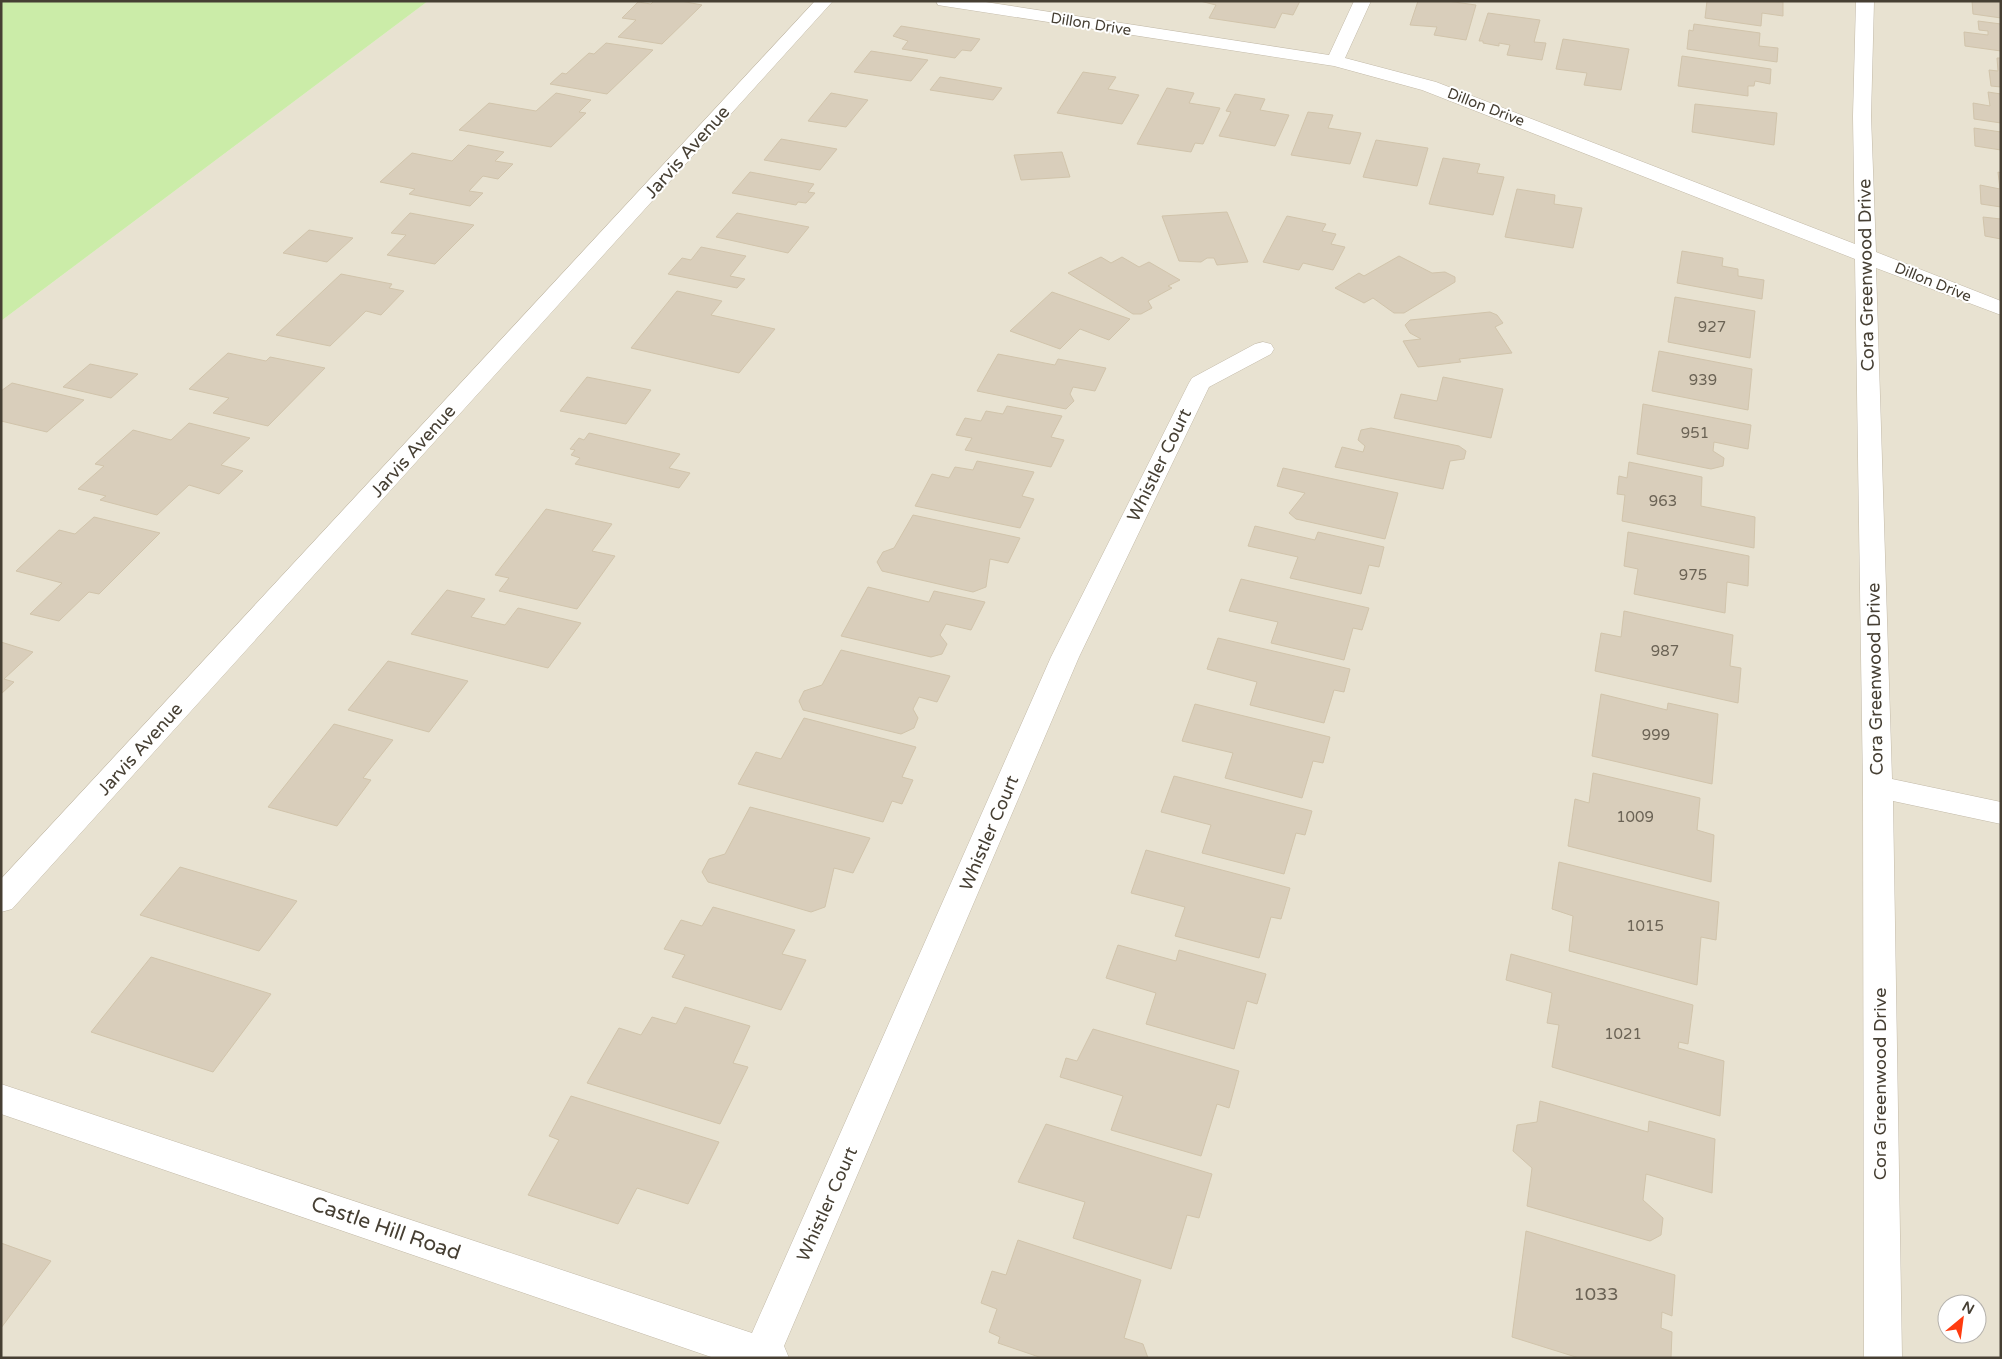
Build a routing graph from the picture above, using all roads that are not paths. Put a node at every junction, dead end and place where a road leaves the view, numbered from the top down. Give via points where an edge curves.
1 (825, 1) edge
2 (944, 1) edge
3 (1364, 1) edge
4 (1865, 1) edge
5 (1335, 61) junction
6 (1867, 255) junction
7 (2001, 309) edge
8 (1263, 349) dead end
9 (1878, 787) junction
10 (2001, 813) edge
11 (1, 900) edge
12 (1, 1099) edge
13 (764, 1357) edge
14 (1883, 1358) edge

1 - 11 street, Jarvis Avenue
2 - 5 street, Dillon Drive
3 - 5 street
4 - 6 street, Cora Greenwood Drive via 1862,116
5 - 6 street, Dillon Drive via 1429,86
6 - 7 street, Dillon Drive
6 - 9 street, Cora Greenwood Drive
8 - 13 street, Whistler Court via 1200,383 1065,657
9 - 10 street
9 - 14 street, Cora Greenwood Drive
12 - 13 street, Castle Hill Road

